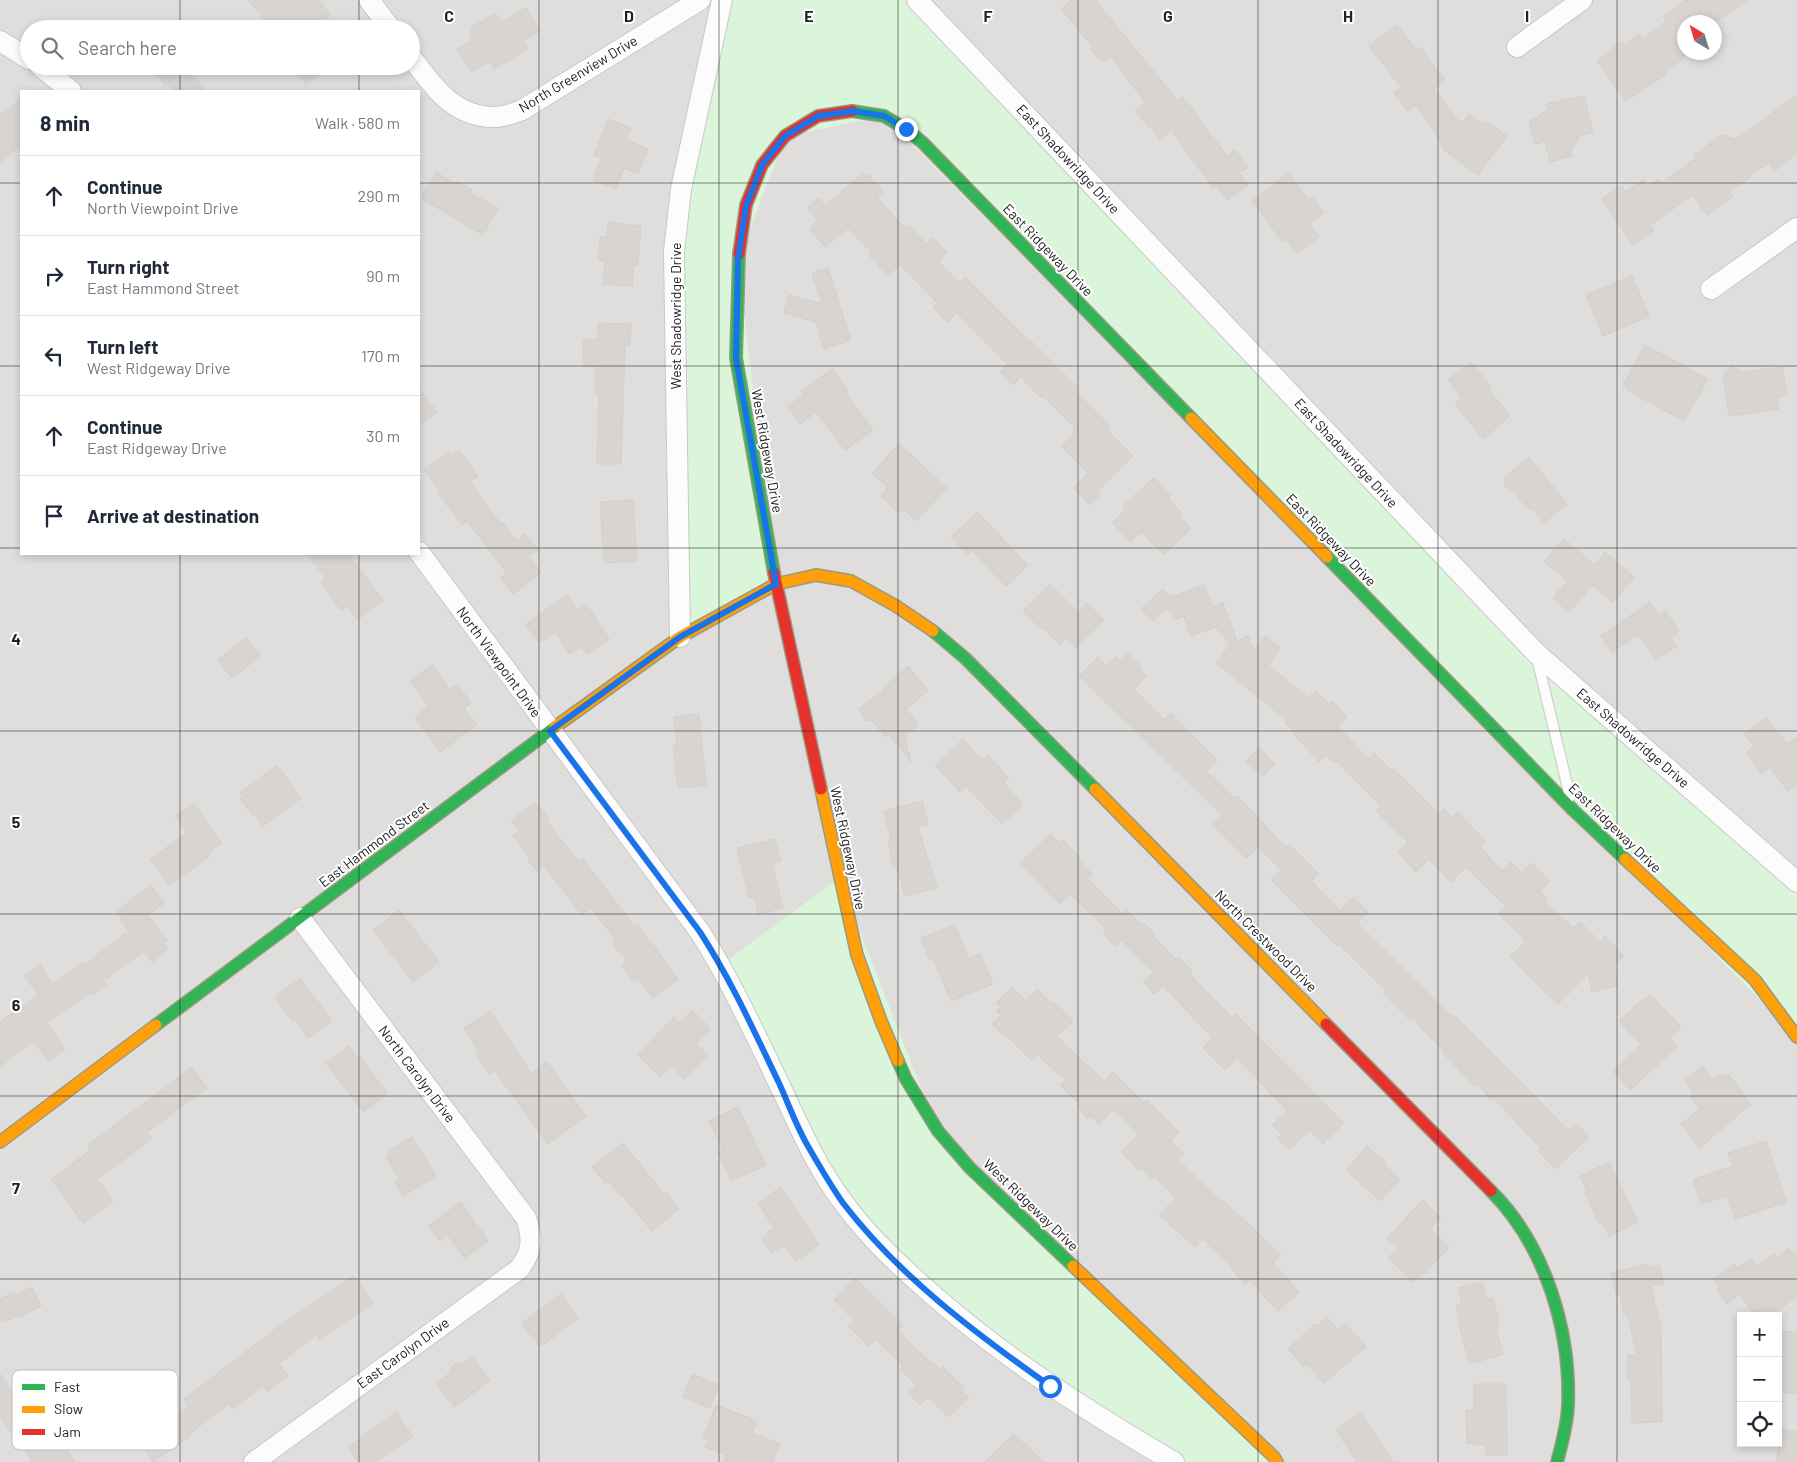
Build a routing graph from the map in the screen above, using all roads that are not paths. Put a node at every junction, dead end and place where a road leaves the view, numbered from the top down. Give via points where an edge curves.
1 (369, 0) edge
2 (700, 0) edge
3 (722, 0) edge
4 (917, 0) edge
5 (1582, 0) edge
6 (383, 20) edge
7 (0, 41) edge
8 (1517, 47) dead end
9 (20, 53) edge
10 (420, 69) edge
11 (51, 75) edge
12 (70, 90) edge
13 (818, 116) joint
14 (1797, 228) edge
15 (1711, 289) dead end
16 (420, 553) edge
17 (776, 584) junction
18 (680, 637) junction
19 (1536, 653) junction
20 (550, 731) junction
21 (1574, 810) junction
22 (1797, 882) edge
23 (300, 918) junction
24 (1797, 1037) edge
25 (0, 1142) edge
26 (531, 1231) joint
27 (254, 1462) edge
28 (1174, 1462) edge
29 (1277, 1462) edge
30 (1557, 1462) edge

1 - 6 street
2 - 10 street, North Greenview Drive via 522,110 497,117 473,115 452,104
3 - 18 street, West Shadowridge Drive via 681,189 674,252
4 - 19 street, East Shadowridge Drive
5 - 8 street
7 - 9 street
11 - 12 street
13 - 17 street, West Ridgeway Drive via 785,136 762,165 746,206 738,260 736,358
13 - 21 street, East Ridgeway Drive via 853,111 884,116 923,142
14 - 15 street
16 - 20 street, North Viewpoint Drive
17 - 18 street, East Hammond Street
17 - 29 street, West Ridgeway Drive via 857,955 906,1079 938,1131 970,1168
17 - 30 street, North Crestwood Drive via 816,575 851,580 896,606 946,642 1504,1204 1540,1265 1562,1333 1568,1406
18 - 20 street, East Hammond Street
19 - 21 lane
19 - 22 street, East Shadowridge Drive
20 - 23 street, East Hammond Street
20 - 28 street, North Viewpoint Drive via 705,940 737,996 808,1146 843,1202 868,1232 906,1272 998,1349 1104,1421
21 - 24 street, East Ridgeway Drive via 1755,980
23 - 25 street, East Hammond Street
23 - 26 street, North Carolyn Drive via 526,1218
26 - 27 street, East Carolyn Drive via 528,1257 519,1269

